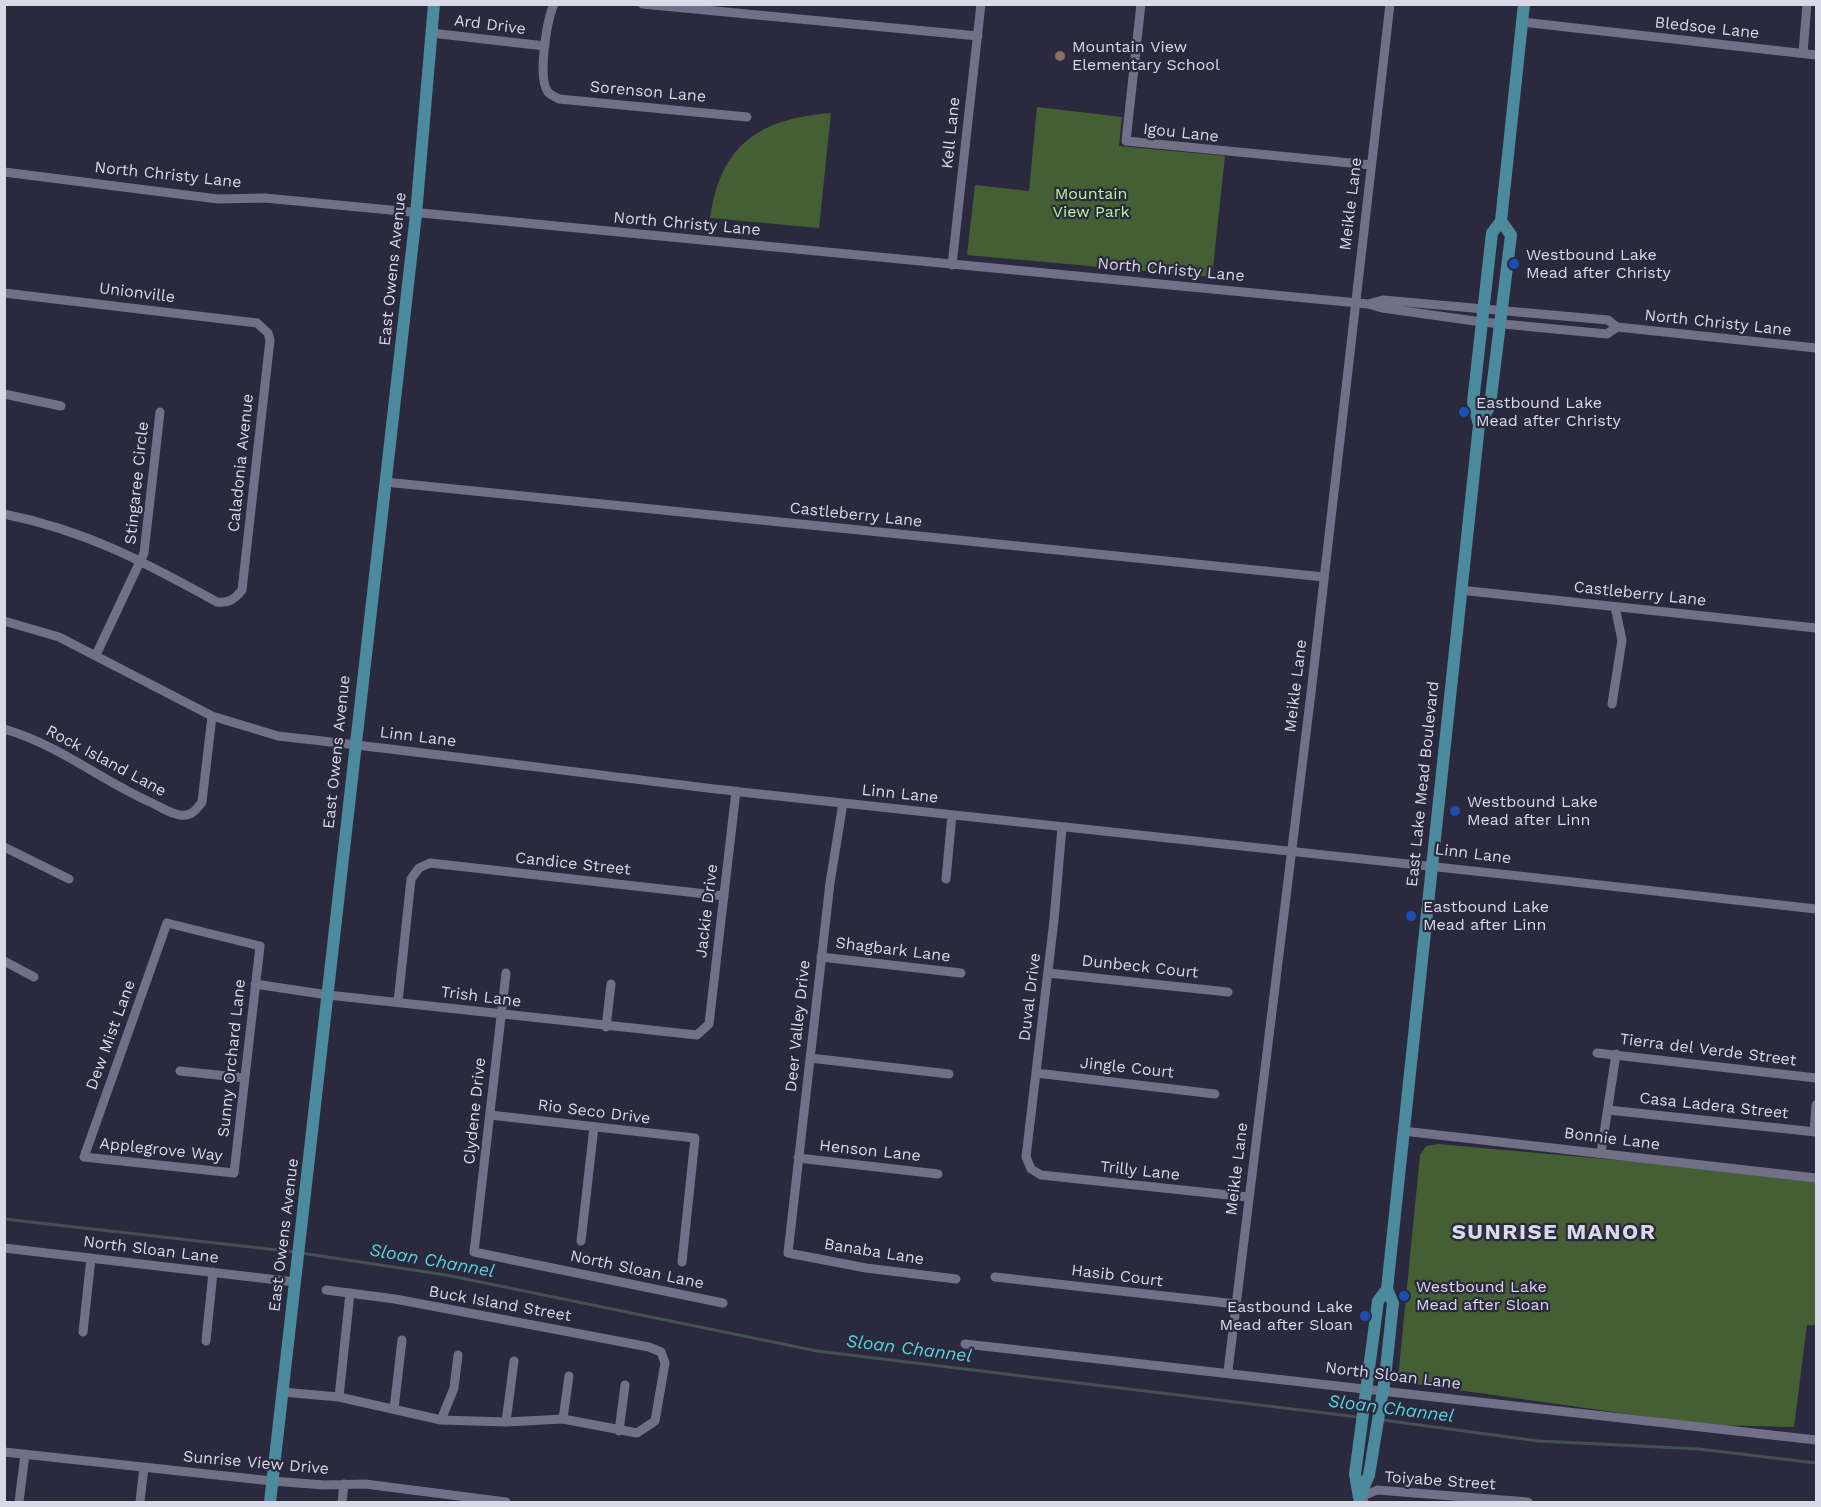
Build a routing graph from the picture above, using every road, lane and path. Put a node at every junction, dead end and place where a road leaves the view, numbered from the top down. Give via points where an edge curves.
1 (434, 4) edge
2 (554, 4) edge
3 (642, 4) edge
4 (981, 4) edge
5 (1140, 4) edge
6 (1390, 4) edge
7 (1524, 4) edge
8 (1807, 4) edge
9 (1522, 22) junction
10 (432, 33) junction
11 (978, 36) junction
12 (545, 46) junction
13 (1803, 53) junction
14 (1816, 55) edge
15 (747, 117) dead end
16 (1371, 165) junction
17 (4, 172) edge
18 (416, 214) junction
19 (1501, 220) junction
20 (952, 265) junction
21 (4, 293) edge
22 (1354, 302) junction
23 (1368, 304) junction
24 (1484, 308) junction
25 (1502, 310) junction
26 (1482, 322) junction
27 (1500, 324) junction
28 (1617, 327) junction
29 (264, 328) joint
30 (1816, 348) edge
31 (4, 394) edge
32 (61, 405) dead end
33 (160, 412) dead end
34 (1479, 425) junction
35 (386, 482) junction
36 (4, 514) edge
37 (142, 561) junction
38 (1324, 577) junction
39 (1460, 590) junction
40 (1615, 607) junction
41 (4, 621) edge
42 (1816, 628) edge
43 (96, 655) junction
44 (1612, 704) dead end
45 (212, 716) junction
46 (4, 729) edge
47 (354, 745) junction
48 (736, 791) junction
49 (843, 803) junction
50 (952, 815) junction
51 (1062, 827) junction
52 (4, 847) edge
53 (1290, 849) junction
54 (1431, 865) junction
55 (69, 879) dead end
56 (946, 879) dead end
57 (724, 896) junction
58 (1816, 909) edge
59 (260, 946) joint
60 (821, 957) junction
61 (4, 961) edge
62 (506, 973) dead end
63 (961, 973) dead end
64 (1048, 973) junction
65 (34, 976) dead end
66 (255, 984) junction
67 (611, 984) dead end
68 (1228, 992) dead end
69 (328, 995) junction
70 (398, 1002) junction
71 (501, 1014) junction
72 (606, 1027) junction
73 (702, 1032) joint
74 (1597, 1053) dead end
75 (1616, 1054) junction
76 (810, 1058) junction
77 (180, 1071) dead end
78 (1036, 1073) junction
79 (949, 1074) dead end
80 (245, 1078) junction
81 (1816, 1078) edge
82 (1215, 1094) dead end
83 (1816, 1105) edge
84 (1608, 1110) junction
85 (490, 1115) junction
86 (594, 1127) junction
87 (1403, 1131) junction
88 (1815, 1132) edge
89 (1601, 1153) junction
90 (84, 1157) joint
91 (798, 1158) junction
92 (1031, 1169) joint
93 (234, 1173) joint
94 (938, 1174) dead end
95 (1816, 1178) edge
96 (1248, 1197) junction
97 (581, 1241) dead end
98 (4, 1248) edge
99 (474, 1252) joint
100 (788, 1253) joint
101 (91, 1258) junction
102 (682, 1262) dead end
103 (213, 1272) junction
104 (995, 1277) dead end
105 (956, 1279) dead end
106 (295, 1282) junction
107 (1387, 1289) junction
108 (326, 1290) dead end
109 (350, 1293) junction
110 (723, 1303) dead end
111 (1236, 1304) junction
112 (83, 1332) dead end
113 (206, 1341) dead end
114 (402, 1341) dead end
115 (965, 1344) dead end
116 (458, 1356) dead end
117 (513, 1361) dead end
118 (1228, 1371) junction
119 (569, 1376) dead end
120 (625, 1385) dead end
121 (1367, 1388) junction
122 (1383, 1390) junction
123 (282, 1392) junction
124 (339, 1397) junction
125 (394, 1408) junction
126 (563, 1419) junction
127 (441, 1420) junction
128 (506, 1422) junction
129 (619, 1431) junction
130 (1816, 1440) edge
131 (4, 1452) edge
132 (25, 1454) junction
133 (144, 1467) junction
134 (272, 1481) junction
135 (344, 1485) junction
136 (445, 1498) edge
137 (1360, 1501) edge
138 (19, 1503) edge
139 (140, 1503) edge
140 (270, 1503) edge
141 (342, 1503) edge
142 (506, 1503) edge
143 (1528, 1503) edge

1 - 10 main road, East Owens Avenue
2 - 12 street via 548,17
3 - 11 street
4 - 11 street, Kell Lane
5 - 16 street, Igou Lane via 1126,141
6 - 16 street, Meikle Lane
7 - 9 main road, East Lake Mead Boulevard
8 - 13 street
9 - 13 street, Bledsoe Lane
9 - 19 main road, East Lake Mead Boulevard
10 - 12 street, Ard Drive
10 - 18 main road, East Owens Avenue
11 - 20 street, Kell Lane
12 - 15 street, Sorenson Lane via 543,78 548,92 560,99
13 - 14 street, Bledsoe Lane
16 - 22 street, Meikle Lane
17 - 18 street, North Christy Lane via 218,198 265,198
18 - 20 street, North Christy Lane
18 - 35 main road, East Owens Avenue
19 - 24 main road, East Lake Mead Boulevard via 1492,233
19 - 25 main road, East Lake Mead Boulevard via 1511,235
20 - 22 street, North Christy Lane
21 - 29 street, Unionville via 256,323
22 - 23 street, North Christy Lane
22 - 38 street, Meikle Lane
23 - 24 street, North Christy Lane via 1383,300
23 - 26 street, North Christy Lane
24 - 25 street, North Christy Lane
24 - 26 main road, East Lake Mead Boulevard
25 - 27 main road, East Lake Mead Boulevard
25 - 28 street, North Christy Lane via 1608,320
26 - 27 street, North Christy Lane
26 - 34 main road, East Lake Mead Boulevard via 1473,402
27 - 28 street, North Christy Lane via 1607,334
27 - 34 main road, East Lake Mead Boulevard via 1490,405
28 - 30 street, North Christy Lane
29 - 37 street, Caladonia Avenue via 270,340 242,590 234,600 217,602
31 - 32 street
33 - 37 street, Stingaree Circle
34 - 39 main road, East Lake Mead Boulevard
35 - 38 street, Castleberry Lane
35 - 47 main road, East Owens Avenue
36 - 37 street via 77,533
37 - 43 street, Stingaree Circle
38 - 53 street, Meikle Lane
39 - 40 street, Castleberry Lane
39 - 54 main road, East Lake Mead Boulevard
40 - 42 street, Castleberry Lane
40 - 44 street via 1622,640
41 - 43 street, Linn Lane via 59,637
43 - 45 street, Linn Lane
45 - 46 street, Rock Island Lane via 202,802 194,812 178,815 41,743
45 - 47 street, Linn Lane via 278,736
47 - 48 street, Linn Lane
47 - 69 main road, East Owens Avenue
48 - 49 street, Linn Lane
48 - 57 street, Jackie Drive
49 - 50 street, Linn Lane
49 - 60 street, Deer Valley Drive
50 - 51 street, Linn Lane
50 - 56 street
51 - 53 street, Linn Lane
51 - 64 street, Duval Drive
52 - 55 street
53 - 54 street, Linn Lane
53 - 96 street, Meikle Lane
54 - 58 street, Linn Lane
54 - 87 main road, East Lake Mead Boulevard
57 - 70 street, Candice Street via 430,863 419,868 411,879
57 - 73 street, Jackie Drive via 709,1024
59 - 66 street, Sunny Orchard Lane
59 - 90 street, Dew Mist Lane via 167,924
60 - 63 street, Shagbark Lane
60 - 76 street, Deer Valley Drive
61 - 65 street
62 - 71 street, Clydene Drive
64 - 68 street, Dunbeck Court
64 - 78 street, Duval Drive
66 - 69 street, Trish Lane
66 - 80 street, Sunny Orchard Lane
67 - 72 street
69 - 70 street, Trish Lane
69 - 106 main road, East Owens Avenue
70 - 71 street, Trish Lane
71 - 72 street, Trish Lane
71 - 85 street, Clydene Drive
72 - 73 street, Trish Lane via 689,1037
74 - 75 street, Tierra del Verde Street
75 - 81 street, Tierra del Verde Street
75 - 84 street
76 - 79 street
76 - 91 street, Deer Valley Drive
77 - 80 street
78 - 82 street, Jingle Court
78 - 92 street, Duval Drive via 1026,1157
80 - 93 street, Sunny Orchard Lane
83 - 88 street
84 - 88 street, Casa Ladera Street
84 - 89 street
85 - 86 street, Rio Seco Drive
85 - 99 street, Clydene Drive
86 - 97 street
86 - 102 street, Rio Seco Drive via 695,1138
87 - 89 street, Bonnie Lane
87 - 107 main road, East Lake Mead Boulevard
89 - 95 street, Bonnie Lane
90 - 93 street, Applegrove Way
91 - 94 street, Henson Lane
91 - 100 street, Deer Valley Drive
92 - 96 street, Trilly Lane via 1041,1175
96 - 111 street, Meikle Lane
98 - 101 street, North Sloan Lane
99 - 110 street, North Sloan Lane
100 - 105 street, Banaba Lane
101 - 103 street, North Sloan Lane
101 - 112 street
103 - 106 street, North Sloan Lane
103 - 113 street
104 - 111 street, Hasib Court
106 - 123 main road, East Owens Avenue
107 - 121 main road, East Lake Mead Boulevard via 1378,1301
107 - 122 main road, East Lake Mead Boulevard via 1393,1303
108 - 109 street, Buck Island Street
109 - 124 street
109 - 129 street, Buck Island Street via 649,1347 664,1357 655,1421 637,1433
111 - 118 street, Meikle Lane
114 - 125 street
115 - 118 street, North Sloan Lane
116 - 127 street via 454,1388
117 - 128 street
118 - 121 street, North Sloan Lane
119 - 126 street
120 - 129 street
121 - 122 street, North Sloan Lane
121 - 137 main road, East Lake Mead Boulevard via 1355,1474
122 - 130 street, North Sloan Lane
122 - 137 main road, East Lake Mead Boulevard via 1369,1475
123 - 124 street
123 - 134 main road, East Owens Avenue
124 - 125 street
125 - 127 street
126 - 128 street
126 - 129 street
127 - 128 street
131 - 132 street, Sunrise View Drive
132 - 133 street, Sunrise View Drive
132 - 138 street
133 - 134 street, Sunrise View Drive
133 - 139 street
134 - 135 street, Sunrise View Drive
134 - 140 main road, East Owens Avenue
135 - 136 street, Sunrise View Drive via 365,1484
135 - 141 street
136 - 142 street, Sunrise View Drive
137 - 143 street, Toiyabe Street via 1377,1490

